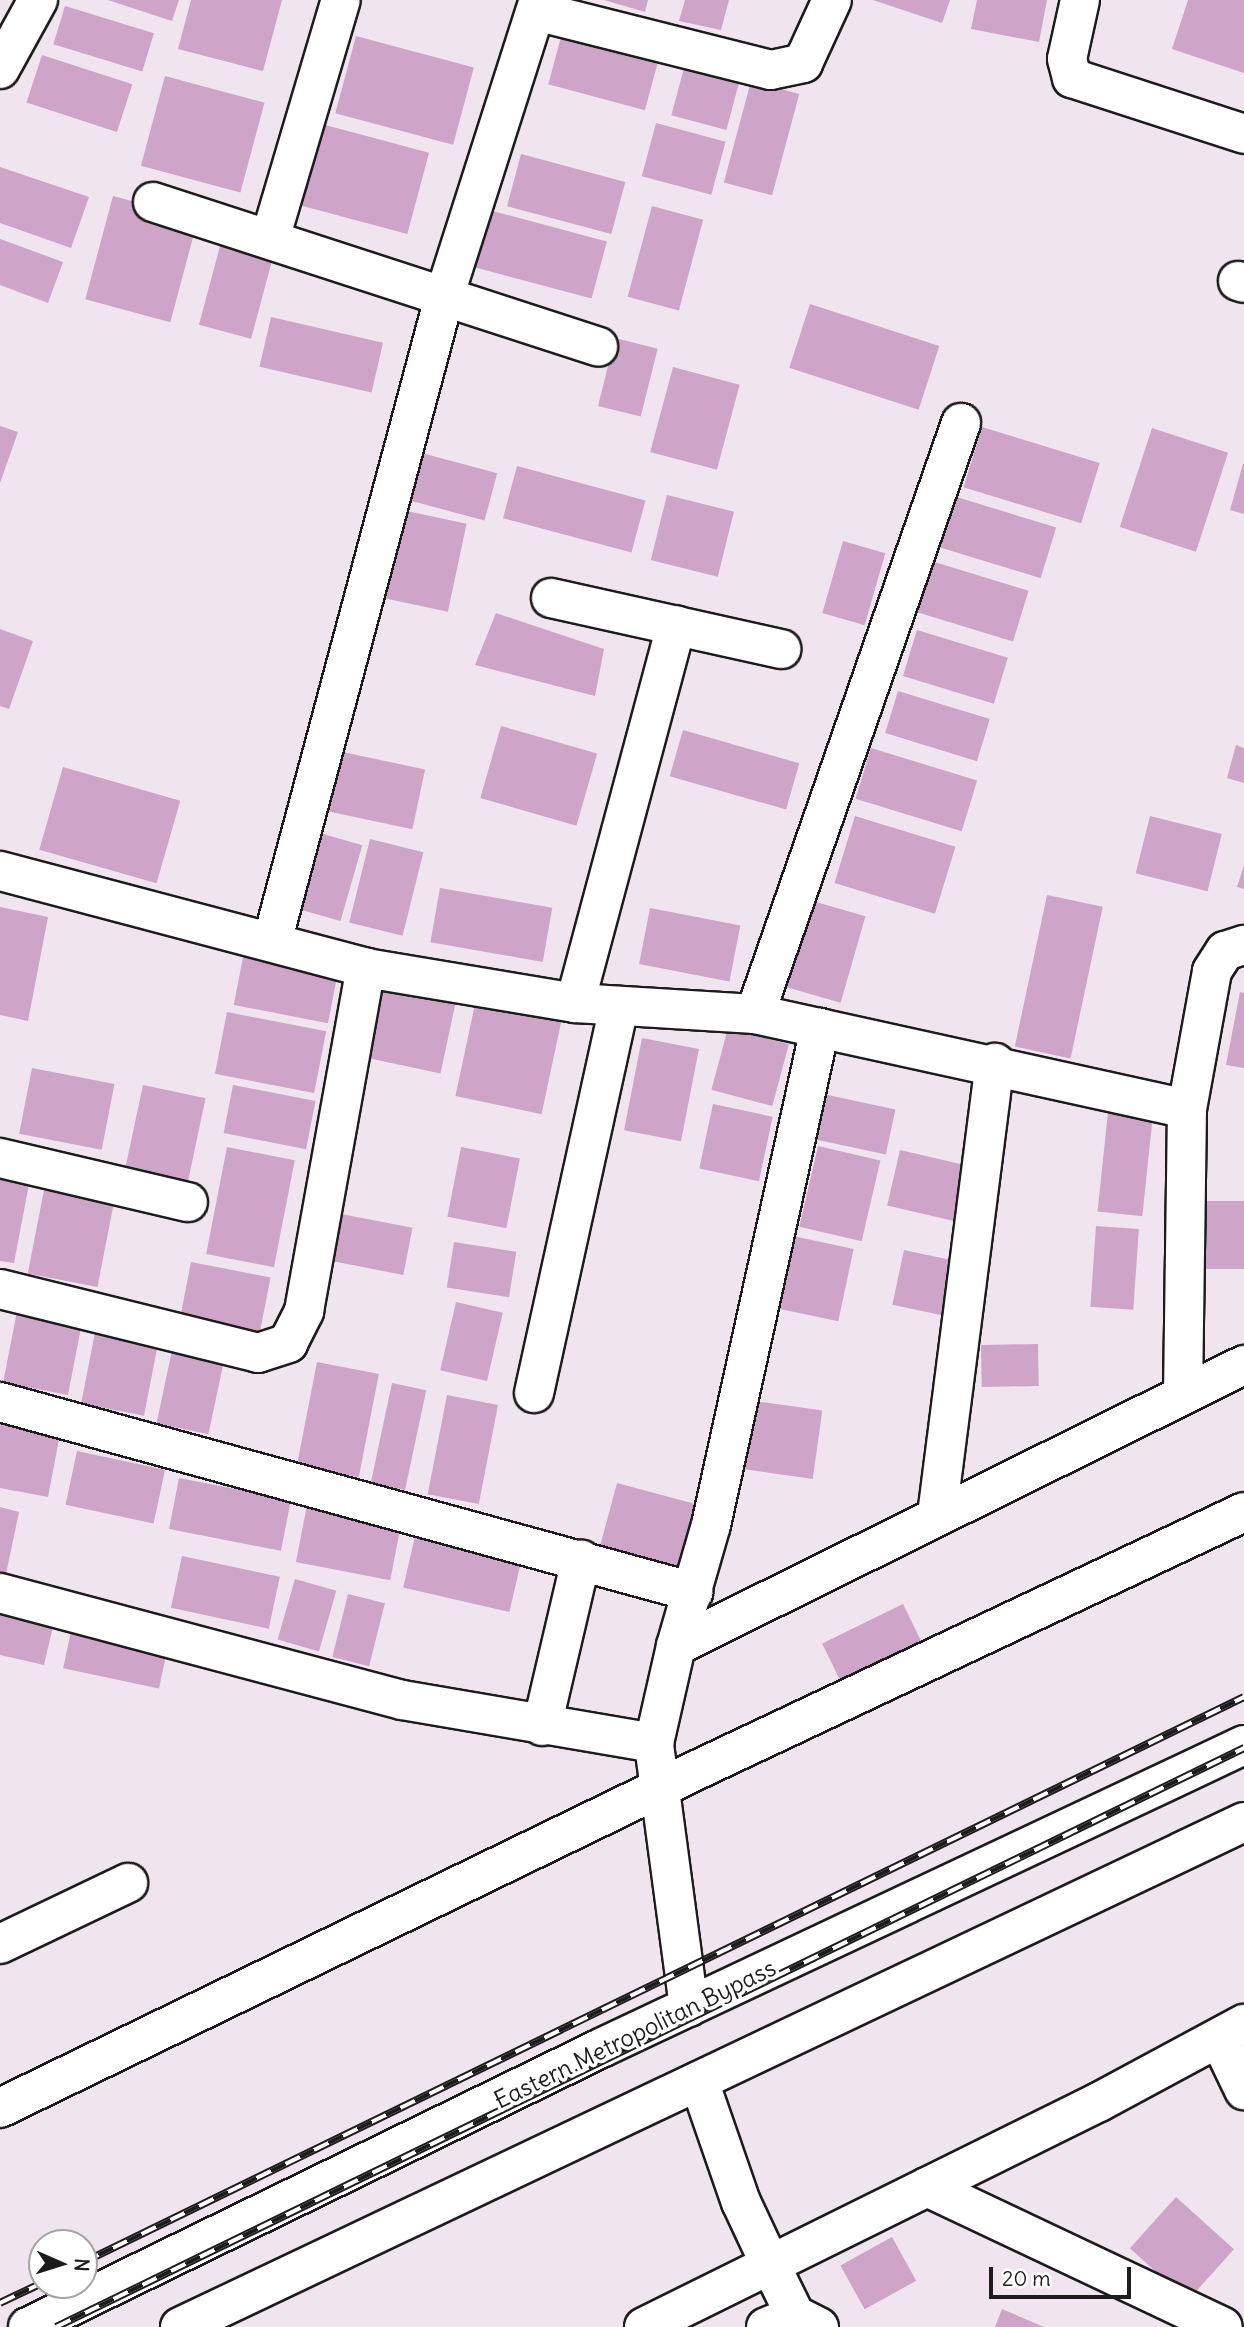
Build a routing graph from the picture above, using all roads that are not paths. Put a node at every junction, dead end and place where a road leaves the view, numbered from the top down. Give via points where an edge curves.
1 (38, 0) edge
2 (341, 0) edge
3 (832, 0) edge
4 (1080, 0) edge
5 (538, 6) edge
6 (0, 69) edge
7 (1244, 134) edge
8 (153, 202) dead end
9 (270, 239) junction
10 (445, 294) junction
11 (598, 347) dead end
12 (961, 423) dead end
13 (551, 598) dead end
14 (676, 625) junction
15 (780, 649) dead end
16 (0, 871) edge
17 (272, 942) junction
18 (1244, 945) edge
19 (366, 968) junction
20 (575, 1003) junction
21 (619, 1006) junction
22 (755, 1014) junction
23 (820, 1028) junction
24 (995, 1063) junction
25 (1187, 1109) junction
26 (0, 1158) edge
27 (188, 1202) dead end
28 (0, 1289) edge
29 (1244, 1365) edge
30 (534, 1393) dead end
31 (1183, 1395) junction
32 (0, 1402) edge
33 (1244, 1512) edge
34 (937, 1515) junction
35 (581, 1560) junction
36 (693, 1592) junction
37 (0, 1593) edge
38 (676, 1646) junction
39 (542, 1726) junction
40 (654, 1743) junction
41 (1244, 1745) edge
42 (657, 1790) junction
43 (1244, 1822) edge
44 (128, 1883) dead end
45 (0, 1944) edge
46 (689, 2007) junction
47 (1232, 2031) edge
48 (699, 2081) junction
49 (1244, 2090) edge
50 (0, 2108) edge
51 (927, 2187) junction
52 (770, 2264) junction
53 (794, 2323) edge
54 (28, 2327) edge
55 (180, 2327) edge
56 (644, 2327) edge
57 (1223, 2327) edge

1 - 6 street
2 - 9 street
3 - 5 street via 803,62 771,70
4 - 7 street via 1067,59 1072,78
5 - 10 street
8 - 9 street
9 - 10 street
10 - 11 street
10 - 17 street
12 - 22 street
13 - 14 street
14 - 15 street
14 - 20 street
16 - 17 street
17 - 19 street
18 - 25 street via 1225,951 1212,971
19 - 20 street
19 - 28 street via 304,1311 288,1343 258,1353
20 - 21 street
21 - 22 street
21 - 30 street
22 - 23 street
23 - 24 street
23 - 36 street
24 - 25 street
24 - 34 street
25 - 31 street
26 - 27 street
29 - 31 street
31 - 34 street
32 - 35 street
33 - 42 street
34 - 38 street
35 - 36 street
35 - 39 street
36 - 38 street
37 - 39 street via 402,1700
38 - 40 street
39 - 40 street
40 - 42 street
41 - 46 street, Eastern Metropolitan Bypass
42 - 46 street
42 - 50 street
43 - 48 street
44 - 45 street
46 - 54 street, Eastern Metropolitan Bypass
47 - 49 street
47 - 51 street
48 - 52 street via 741,2202
48 - 55 street
51 - 52 street
51 - 57 street
52 - 53 street
52 - 56 street

